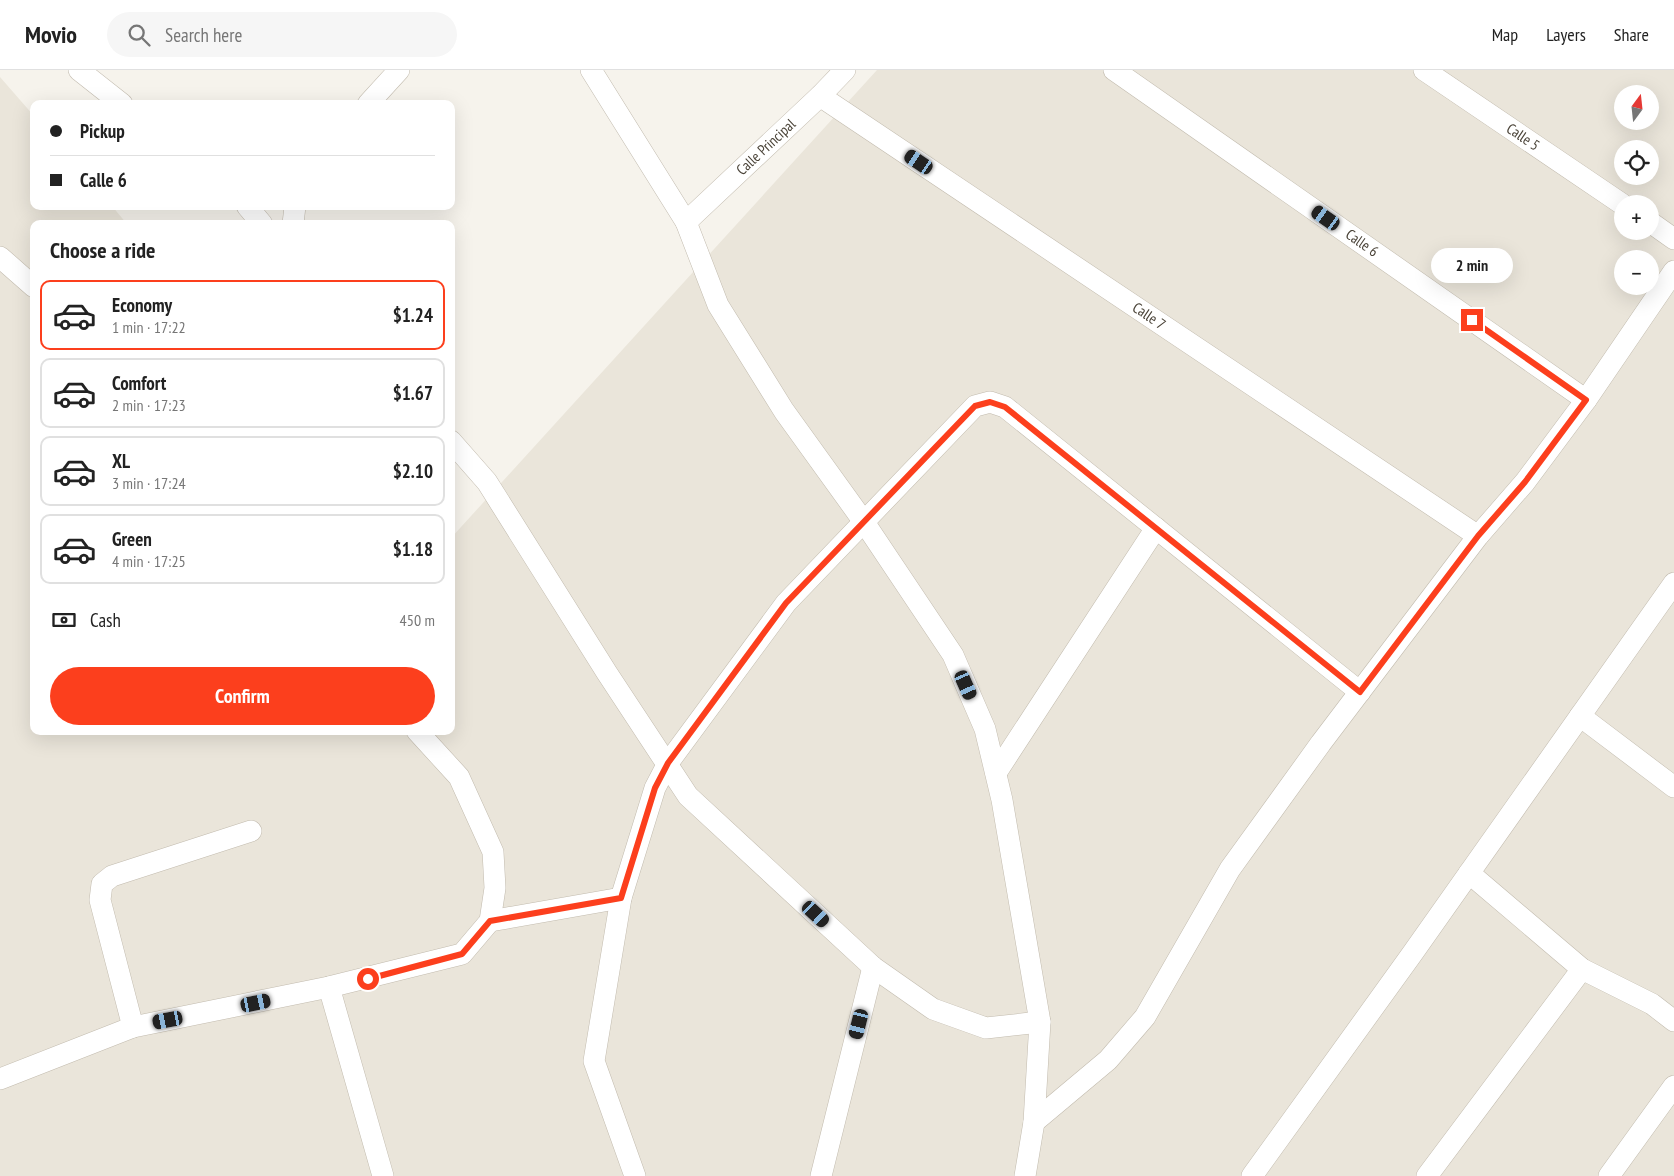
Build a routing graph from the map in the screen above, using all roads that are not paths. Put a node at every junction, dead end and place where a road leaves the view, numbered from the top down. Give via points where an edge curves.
1 (79, 70) edge
2 (399, 70) edge
3 (590, 70) edge
4 (844, 70) edge
5 (1114, 70) edge
6 (1424, 70) edge
7 (820, 96) junction
8 (117, 100) edge
9 (372, 100) edge
10 (1614, 199) edge
11 (250, 210) edge
12 (259, 220) edge
13 (686, 222) junction
14 (1659, 228) edge
15 (1674, 239) edge
16 (0, 257) edge
17 (1674, 271) edge
18 (30, 283) edge
19 (1586, 400) junction
20 (455, 445) edge
21 (864, 522) junction
22 (1156, 528) junction
23 (1478, 536) junction
24 (1674, 583) edge
25 (1360, 692) junction
26 (1580, 716) junction
27 (421, 735) edge
28 (668, 763) junction
29 (996, 773) junction
30 (1674, 787) edge
31 (251, 831) dead end
32 (1469, 873) junction
33 (621, 898) junction
34 (490, 921) junction
35 (873, 967) junction
36 (1582, 969) junction
37 (329, 987) junction
38 (1674, 1021) edge
39 (1040, 1022) junction
40 (133, 1027) junction
41 (0, 1079) edge
42 (1674, 1086) edge
43 (1034, 1122) junction
44 (383, 1176) edge
45 (634, 1176) edge
46 (822, 1176) edge
47 (1025, 1176) edge
48 (1252, 1176) edge
49 (1427, 1176) edge
50 (1608, 1176) edge

1 - 8 street
2 - 9 street
3 - 13 street
4 - 7 street, Calle Principal
5 - 19 street, Calle 6
6 - 10 street, Calle 5
7 - 13 street, Calle Principal
7 - 23 street, Calle 7
11 - 12 street
13 - 21 street via 718,305 784,411
14 - 15 street
16 - 18 street
17 - 19 street
19 - 23 street via 1525,482
20 - 28 street via 487,482 607,673
21 - 22 street via 975,406 990,402 1005,407
21 - 28 street via 786,603
21 - 29 street via 953,655 985,729
22 - 25 street
22 - 29 street
23 - 25 street
24 - 26 street
25 - 43 street via 1230,869 1145,1017 1108,1060
26 - 30 street
26 - 32 street
27 - 34 street via 459,777 493,852 495,888
28 - 33 street via 655,788
28 - 35 street via 688,796
29 - 39 street
31 - 40 street via 112,876 102,884 100,900
32 - 36 street
32 - 48 street
33 - 34 street
33 - 45 street via 594,1061
34 - 37 street via 462,954
35 - 39 street via 933,1009 986,1028
35 - 46 street
36 - 38 street via 1652,1004
36 - 49 street
37 - 40 street
37 - 44 street
39 - 43 street
40 - 41 street
42 - 50 street
43 - 47 street

